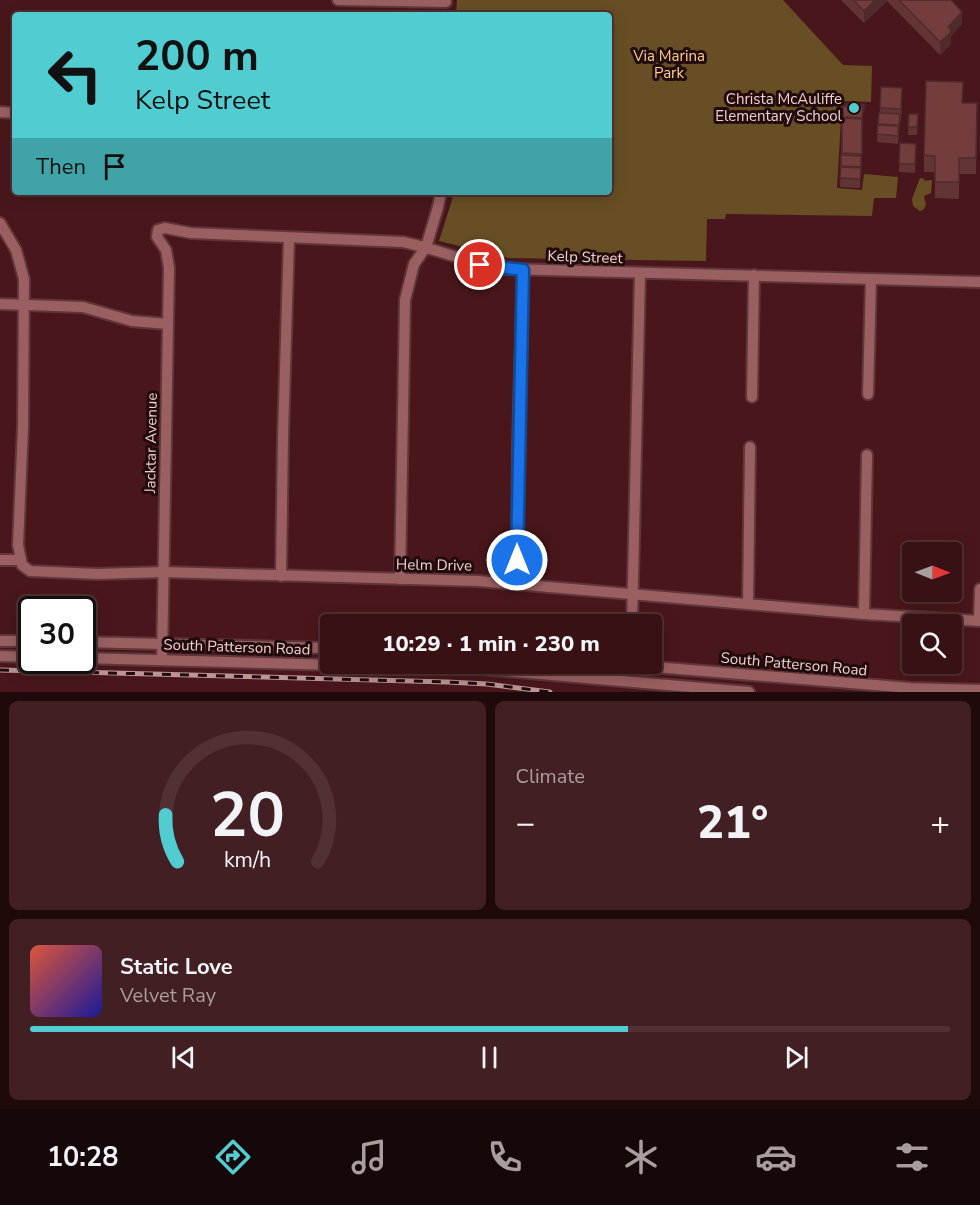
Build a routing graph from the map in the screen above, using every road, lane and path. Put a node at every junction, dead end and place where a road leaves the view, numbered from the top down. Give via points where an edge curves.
1 (338, 0) edge
2 (446, 1) edge
3 (440, 195) edge
4 (0, 223) edge
5 (158, 230) joint
6 (289, 238) junction
7 (426, 247) junction
8 (523, 270) junction
9 (640, 273) junction
10 (754, 275) junction
11 (871, 279) junction
12 (980, 282) edge
13 (0, 304) edge
14 (26, 305) junction
15 (168, 324) junction
16 (868, 394) dead end
17 (752, 397) dead end
18 (750, 447) dead end
19 (867, 455) dead end
20 (0, 560) edge
21 (21, 560) junction
22 (164, 572) junction
23 (281, 576) junction
24 (400, 579) junction
25 (517, 584) junction
26 (980, 589) edge
27 (633, 593) junction
28 (748, 604) junction
29 (632, 614) edge
30 (864, 614) junction
31 (980, 621) edge
32 (0, 641) edge
33 (18, 641) edge
34 (96, 642) edge
35 (162, 644) junction
36 (320, 648) edge
37 (0, 656) edge
38 (18, 657) edge
39 (96, 658) edge
40 (162, 660) junction
41 (662, 667) edge
42 (630, 674) edge
43 (752, 676) junction
44 (630, 682) junction
45 (980, 690) edge
46 (746, 692) edge
47 (756, 692) edge

1 - 2 street
3 - 7 street
4 - 14 street via 21,264
5 - 6 street, Kelp Street
5 - 15 street, Jacktar Avenue via 168,257
6 - 7 street, Kelp Street via 391,241
6 - 23 street
7 - 8 street, Kelp Street via 480,265
7 - 24 street via 414,264 405,300
8 - 9 street, Kelp Street
8 - 25 street
9 - 10 street, Kelp Street
9 - 27 street
10 - 11 street, Kelp Street
10 - 17 street
11 - 12 street, Kelp Street
11 - 16 street
13 - 14 street
14 - 15 street via 83,308 132,321
14 - 21 street via 18,545
15 - 22 street, Jacktar Avenue
18 - 28 street
19 - 30 street
20 - 21 street, Helm Drive
21 - 22 street, Helm Drive via 26,569 38,573
22 - 23 street, Helm Drive
22 - 35 street, Jacktar Avenue
23 - 24 street, Helm Drive
24 - 25 street, Helm Drive
25 - 27 street, Helm Drive
26 - 31 street
27 - 28 street, Helm Drive
27 - 29 street
28 - 30 street, Helm Drive
30 - 31 street, Helm Drive
32 - 33 street
34 - 35 street, South Patterson Road
35 - 36 street, South Patterson Road
35 - 40 street, Jacktar Avenue
37 - 38 street
39 - 40 street, South Patterson Road
40 - 44 street, South Patterson Road via 482,669
41 - 43 street, South Patterson Road
42 - 44 street
43 - 45 street, South Patterson Road
43 - 46 street
43 - 47 street
44 - 46 street, South Patterson Road

